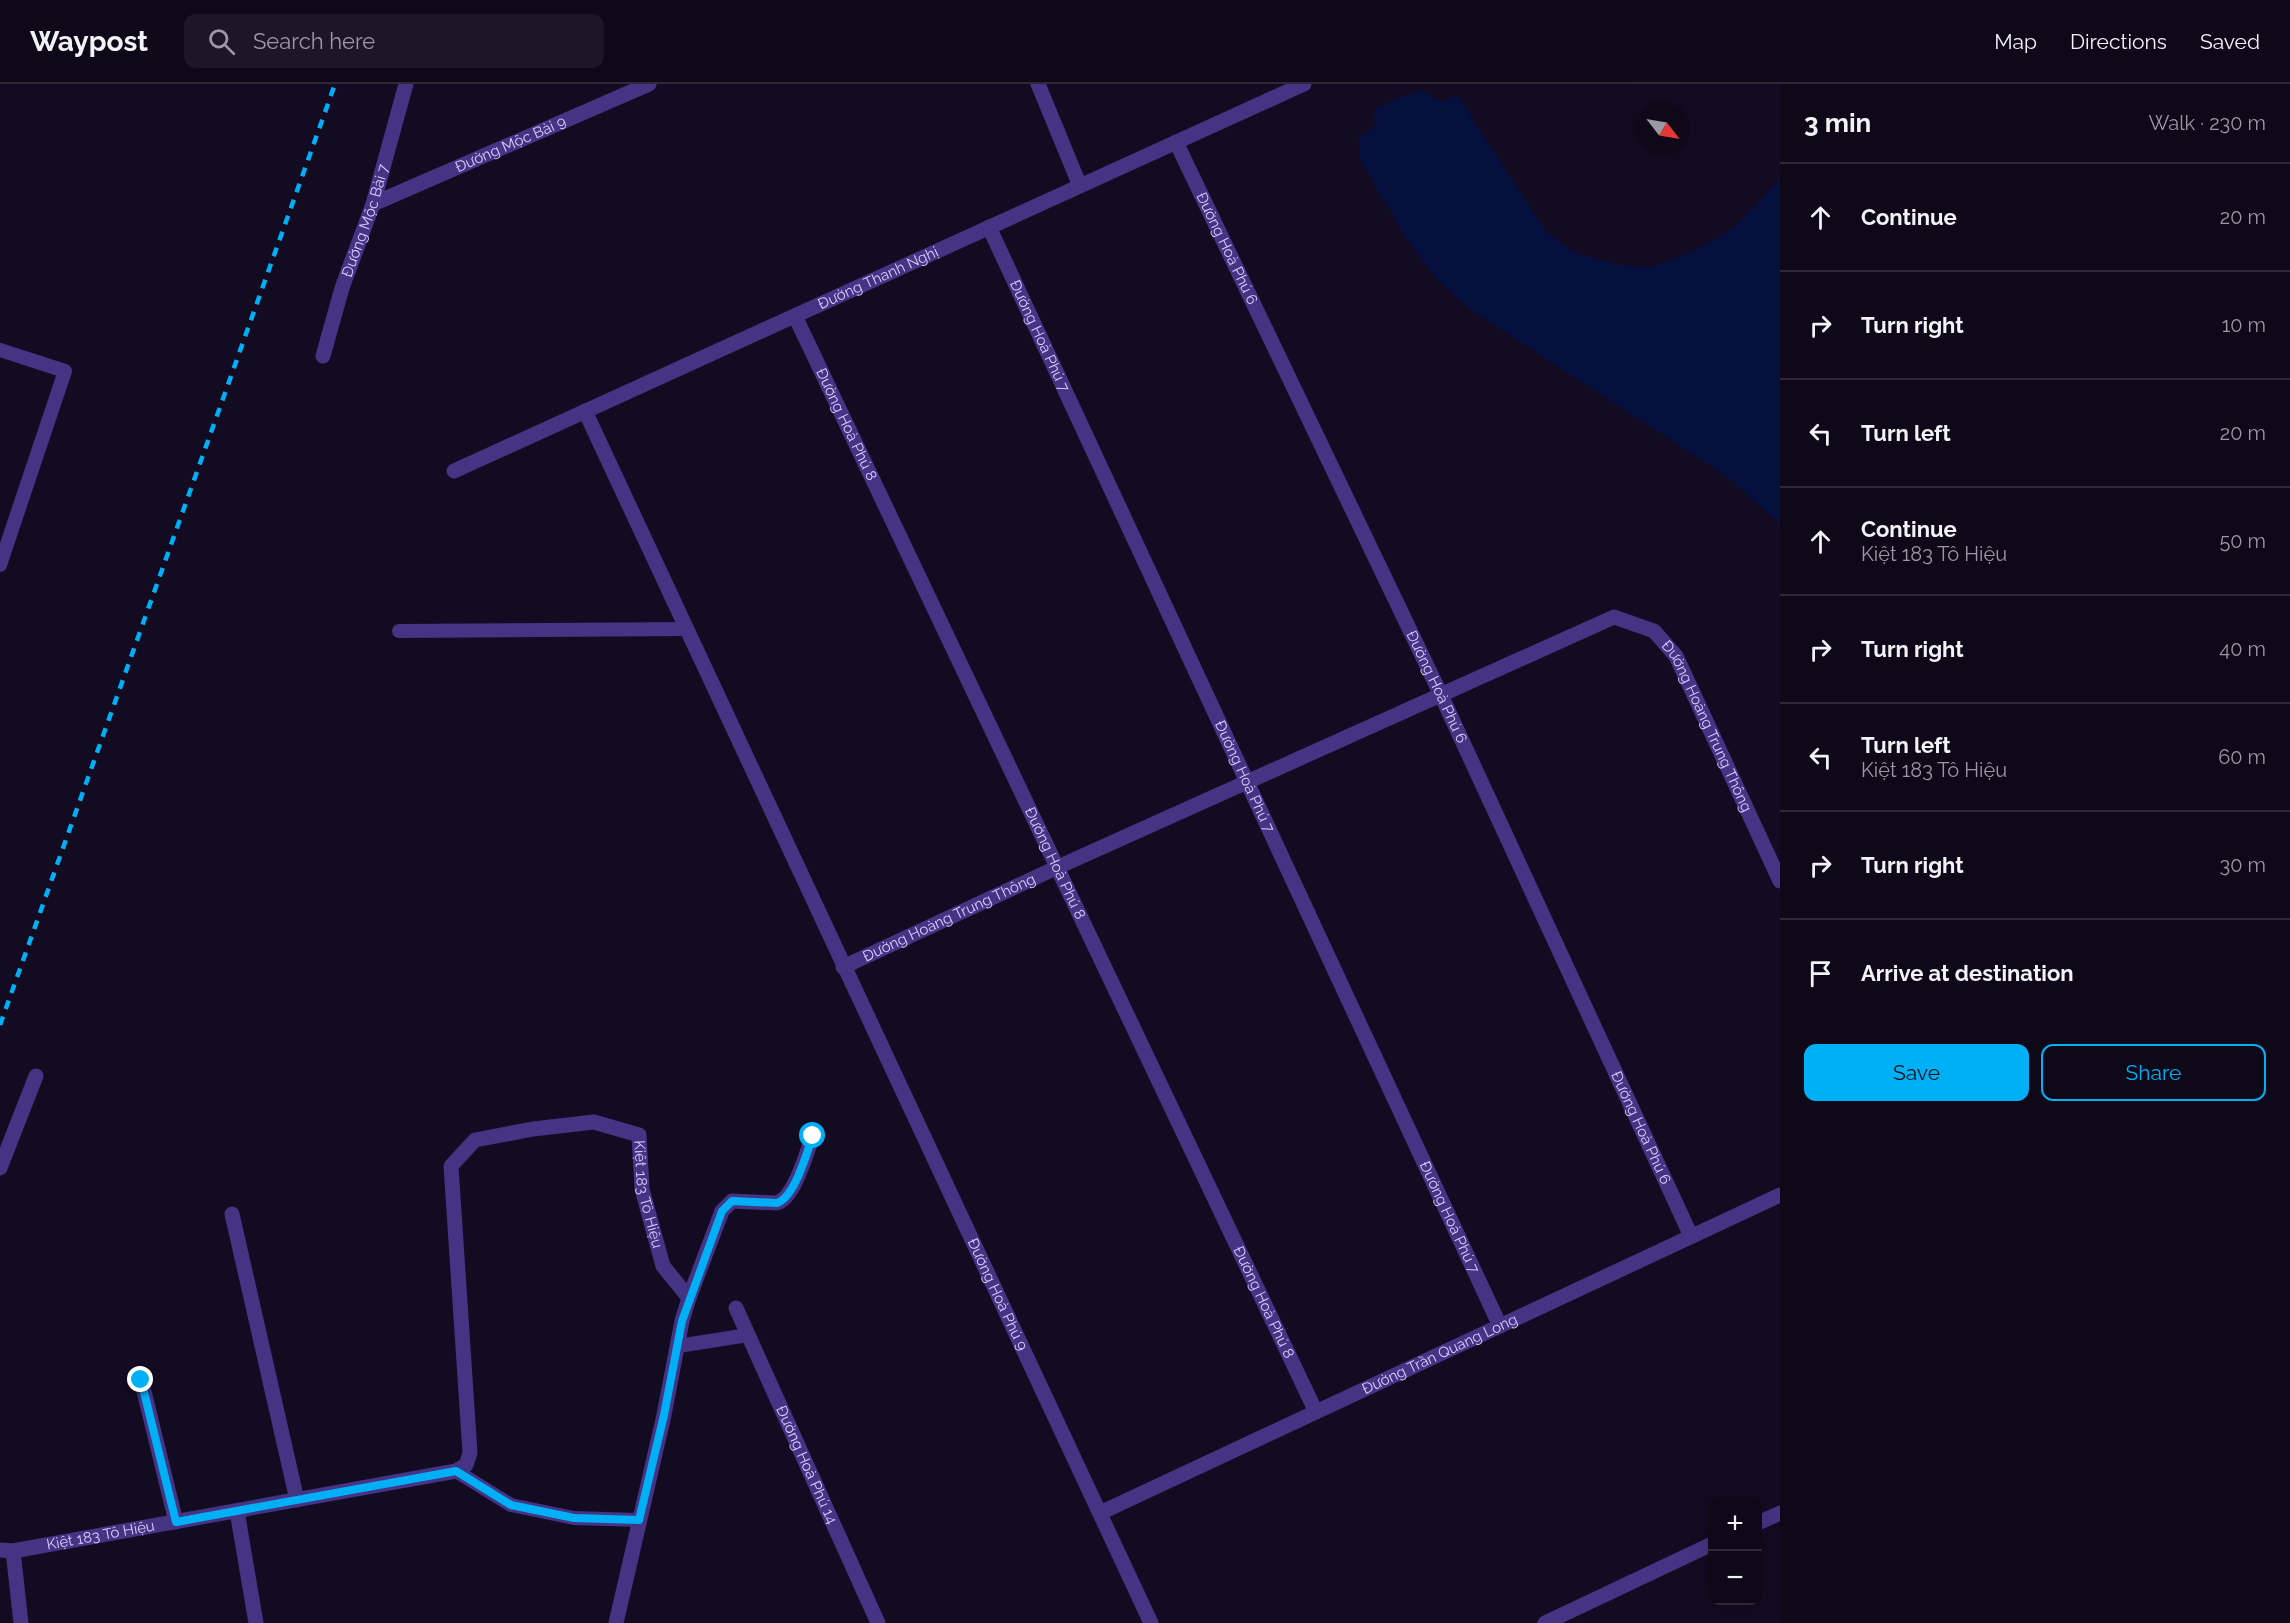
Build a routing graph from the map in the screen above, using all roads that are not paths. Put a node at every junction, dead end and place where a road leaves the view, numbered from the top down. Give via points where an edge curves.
1 (406, 84) edge
2 (649, 84) edge
3 (1038, 84) edge
4 (1304, 84) edge
5 (1176, 142) junction
6 (1080, 186) junction
7 (373, 204) junction
8 (989, 227) junction
9 (795, 315) junction
10 (0, 350) edge
11 (323, 356) dead end
12 (585, 411) junction
13 (454, 471) dead end
14 (0, 566) edge
15 (687, 629) junction
16 (399, 631) dead end
17 (1441, 695) junction
18 (1247, 782) junction
19 (1058, 867) junction
20 (1780, 881) edge
21 (843, 968) junction
22 (36, 1076) dead end
23 (813, 1136) dead end
24 (0, 1168) edge
25 (1780, 1195) edge
26 (232, 1214) dead end
27 (1691, 1236) junction
28 (689, 1298) junction
29 (736, 1308) dead end
30 (1500, 1326) junction
31 (748, 1335) junction
32 (678, 1346) junction
33 (141, 1380) dead end
34 (1316, 1412) junction
35 (456, 1471) junction
36 (297, 1500) junction
37 (237, 1511) junction
38 (1100, 1513) junction
39 (1780, 1513) edge
40 (639, 1520) junction
41 (1762, 1521) edge
42 (176, 1522) junction
43 (1708, 1547) edge
44 (6, 1550) edge
45 (21, 1623) edge
46 (256, 1623) edge
47 (616, 1623) edge
48 (878, 1623) edge
49 (1151, 1623) edge
50 (1545, 1623) edge

1 - 7 street, Đường Mộc Bài 7
2 - 7 street, Đường Mộc Bài 9
3 - 6 street
4 - 5 street, Đường Thanh Nghị
5 - 6 street, Đường Thanh Nghị
5 - 17 street, Đường Hoà Phú 6
6 - 8 street, Đường Thanh Nghị
7 - 11 street, Đường Mộc Bài 7 via 342,288
8 - 9 street, Đường Thanh Nghị
8 - 18 street, Đường Hoà Phú 7
9 - 12 street, Đường Thanh Nghị
9 - 19 street, Đường Hoà Phú 8
10 - 14 lane via 65,371
12 - 13 street, Đường Thanh Nghị
12 - 15 street, Đường Hoà Phú 9
15 - 16 lane
15 - 21 street, Đường Hoà Phú 9
17 - 18 street, Đường Hoàng Trung Thông
17 - 20 street, Đường Hoàng Trung Thông via 1614,617 1654,632 1676,656
17 - 27 street, Đường Hoà Phú 6
18 - 19 street, Đường Hoàng Trung Thông
18 - 30 street, Đường Hoà Phú 7
19 - 21 street, Đường Hoàng Trung Thông
19 - 34 street, Đường Hoà Phú 8
21 - 38 street, Đường Hoà Phú 9
22 - 24 street
23 - 28 street via 791,1192 783,1201 732,1201 727,1205
25 - 27 street, Đường Trần Quang Long
26 - 36 street
27 - 30 street, Đường Trần Quang Long
28 - 32 street
28 - 35 street, Kiệt 183 Tô Hiệu via 663,1266 642,1189 639,1135 594,1122 475,1140 451,1166 470,1453 466,1465
29 - 31 street, Đường Hoà Phú 14
30 - 34 street, Đường Trần Quang Long
31 - 32 lane
31 - 48 street, Đường Hoà Phú 14
32 - 40 street
33 - 42 street
34 - 38 street, Đường Trần Quang Long
35 - 36 street, Kiệt 183 Tô Hiệu
35 - 40 lane via 511,1505 574,1518
36 - 37 street, Kiệt 183 Tô Hiệu
37 - 42 street, Kiệt 183 Tô Hiệu
37 - 46 street
38 - 49 street, Đường Hoà Phú 9
39 - 41 street
40 - 47 street
42 - 44 street, Kiệt 183 Tô Hiệu
43 - 50 street
44 - 45 street

